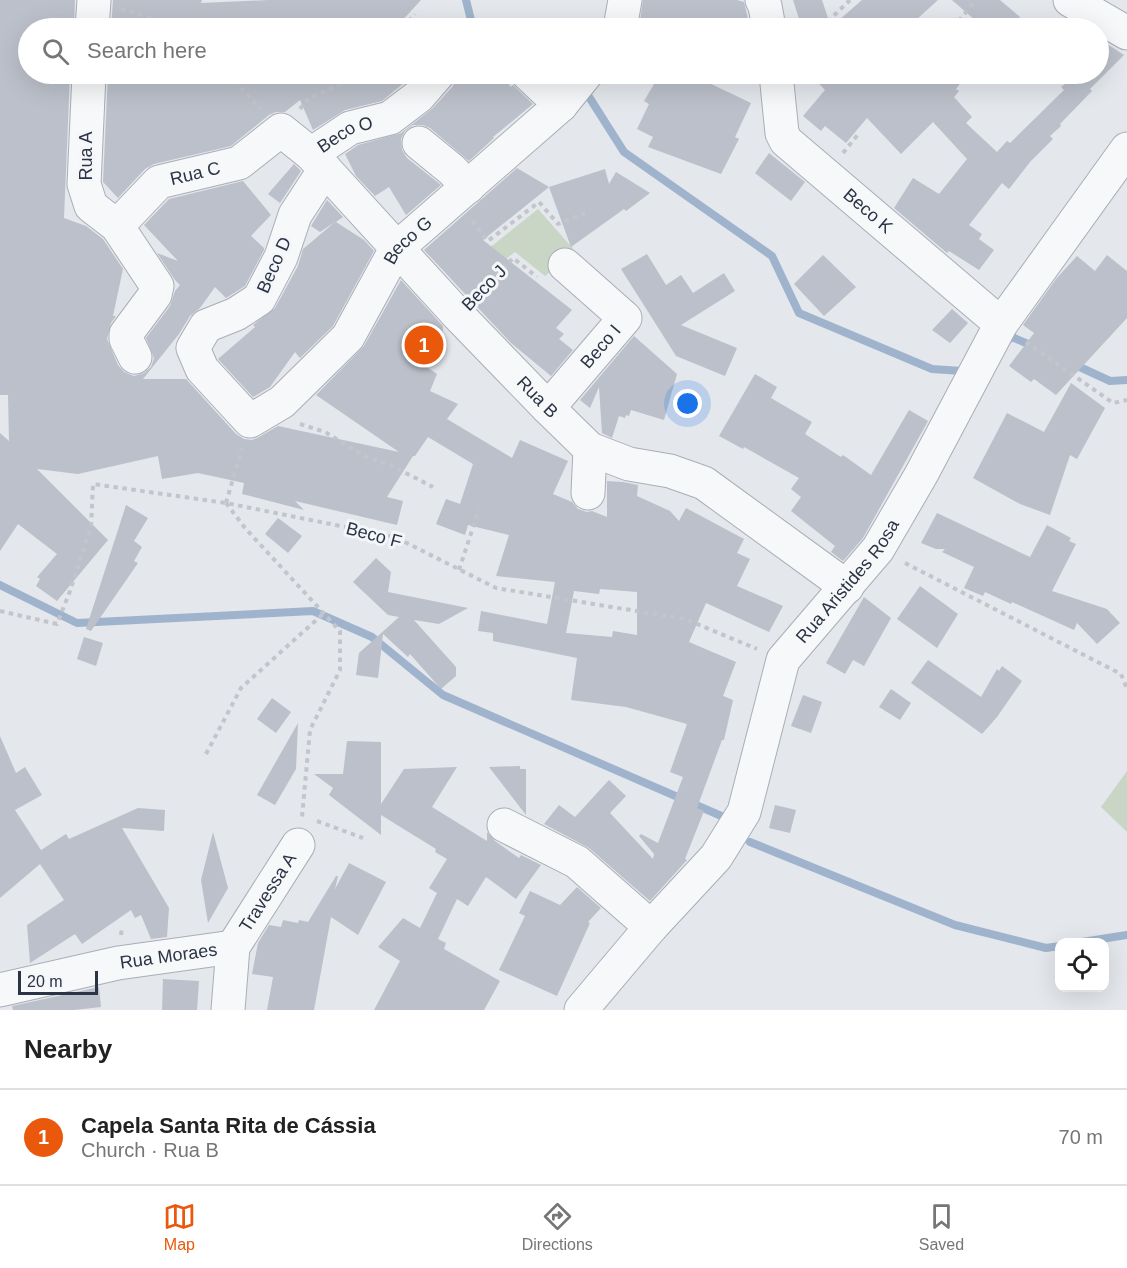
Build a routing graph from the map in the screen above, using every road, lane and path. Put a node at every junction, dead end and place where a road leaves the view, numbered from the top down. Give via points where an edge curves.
1 (94, 0) edge
2 (625, 0) edge
3 (762, 0) edge
4 (850, 0) edge
5 (976, 0) edge
6 (1070, 0) edge
7 (415, 14) dead end
8 (93, 18) edge
9 (151, 18) edge
10 (412, 18) edge
11 (622, 18) edge
12 (767, 18) edge
13 (831, 18) edge
14 (961, 18) edge
15 (1101, 18) edge
16 (1109, 23) edge
17 (1127, 33) edge
18 (89, 84) edge
19 (238, 84) edge
20 (340, 84) edge
21 (429, 84) edge
22 (539, 84) edge
23 (578, 84) edge
24 (780, 84) edge
25 (561, 105) junction
26 (272, 121) junction
27 (419, 142) dead end
28 (1127, 149) edge
29 (318, 161) junction
30 (461, 194) junction
31 (590, 211) dead end
32 (117, 226) junction
33 (396, 249) junction
34 (565, 265) joint
35 (458, 315) junction
36 (1000, 324) junction
37 (135, 357) dead end
38 (1127, 400) edge
39 (282, 402) junction
40 (548, 408) junction
41 (250, 422) junction
42 (590, 449) junction
43 (433, 487) dead end
44 (588, 493) dead end
45 (226, 503) junction
46 (479, 508) dead end
47 (878, 549) junction
48 (459, 570) junction
49 (847, 587) junction
50 (0, 612) edge
51 (324, 613) junction
52 (783, 660) junction
53 (1127, 689) edge
54 (206, 754) dead end
55 (504, 825) dead end
56 (301, 830) junction
57 (363, 838) dead end
58 (651, 927) junction
59 (233, 947) junction
60 (0, 990) edge
61 (228, 1010) edge
62 (580, 1010) edge

1 - 8 street
1 - 9 path
2 - 11 street
3 - 12 street
4 - 13 path
5 - 14 path
6 - 15 street
7 - 10 path
16 - 17 street
18 - 32 street, Rua A via 84,184 91,206
19 - 26 path
20 - 26 path
21 - 29 street, Beco O via 390,118 350,128
22 - 25 street
23 - 25 street, Beco G
24 - 36 street, Beco K via 782,133 786,141
25 - 30 street, Beco G
26 - 29 street, Rua B
26 - 32 street, Rua C via 239,163 159,182
27 - 30 street via 452,170
28 - 36 street, Rua Aristides Rosa
29 - 33 street, Rua B
29 - 41 street, Beco D via 281,257 259,300 206,326 193,348 202,369
30 - 31 path via 488,241 539,202 558,224
30 - 33 street, Beco G
32 - 37 street, Rua A via 157,286 155,296 126,334
33 - 35 street, Rua B
33 - 39 street, Beco G via 348,337
34 - 35 path, Beco J via 543,282 513,258
34 - 40 street, Beco I via 625,318
35 - 40 street, Rua B
36 - 38 path via 1113,403
36 - 47 street, Rua Aristides Rosa
39 - 41 street, Beco G
39 - 43 path via 289,420 325,432 366,457
40 - 42 street, Rua B
41 - 45 path
42 - 44 street
42 - 49 street, Rua B via 629,464 670,471 704,483
45 - 48 path, Beco F via 395,537
45 - 50 path, Beco F via 93,484 91,527 57,624
45 - 51 path
46 - 48 path
47 - 49 street, Rua Aristides Rosa
47 - 53 path via 1121,674
48 - 52 path, Beco F via 496,588 685,619
49 - 52 street, Rua Aristides Rosa
51 - 54 path via 242,688
51 - 56 path via 340,632 340,670 310,730
52 - 58 street, Rua Aristides Rosa via 744,812 716,857
55 - 58 street via 577,862
56 - 57 path
56 - 59 street, Travessa A
58 - 62 street, Rua Aristides Rosa
59 - 60 street, Rua Moraes via 118,963
59 - 61 street, Travessa A

